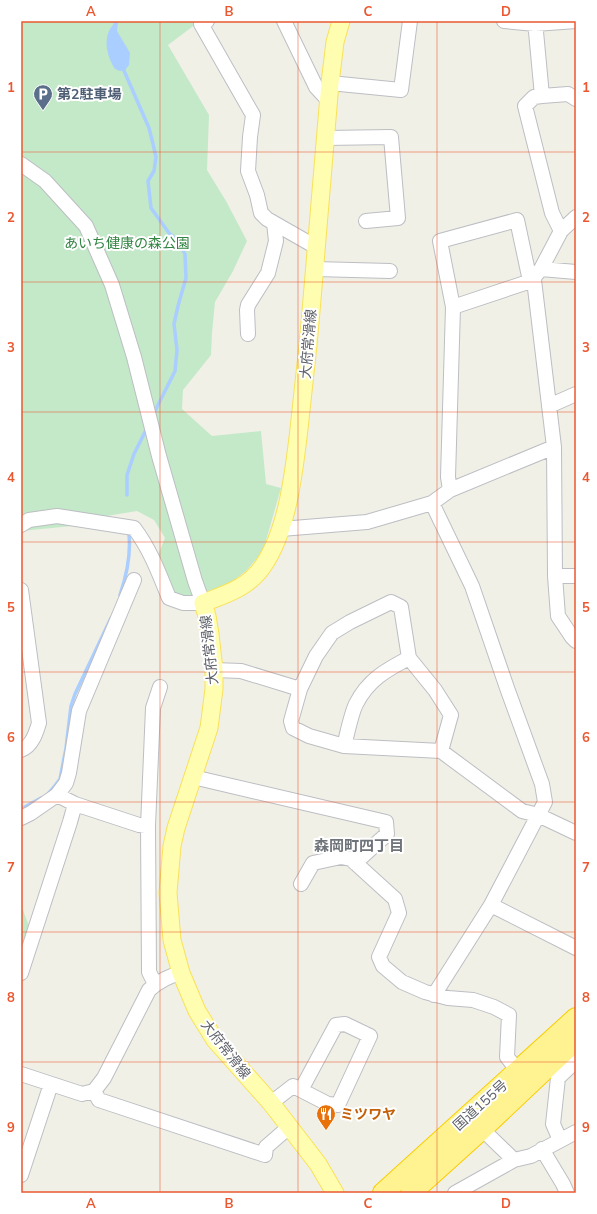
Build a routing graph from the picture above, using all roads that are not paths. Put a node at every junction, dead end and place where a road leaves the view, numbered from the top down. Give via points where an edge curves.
1 (207, 21) edge
2 (284, 21) edge
3 (341, 21) edge
4 (410, 21) edge
5 (504, 21) edge
6 (576, 21) edge
7 (535, 22) edge
8 (329, 92) junction
9 (542, 96) junction
10 (576, 99) edge
11 (326, 138) junction
12 (21, 164) edge
13 (576, 217) edge
14 (366, 221) dead end
15 (274, 223) junction
16 (561, 231) junction
17 (316, 247) junction
18 (315, 269) junction
19 (390, 271) dead end
20 (576, 272) edge
21 (535, 276) junction
22 (453, 307) junction
23 (248, 334) dead end
24 (576, 394) edge
25 (549, 406) junction
26 (554, 447) junction
27 (450, 490) junction
28 (432, 503) junction
29 (21, 525) edge
30 (281, 529) junction
31 (555, 576) junction
32 (576, 576) edge
33 (134, 580) dead end
34 (21, 590) edge
35 (203, 603) junction
36 (576, 640) edge
37 (409, 658) junction
38 (214, 670) junction
39 (160, 687) dead end
40 (300, 689) junction
41 (344, 746) junction
42 (21, 750) edge
43 (441, 751) junction
44 (193, 778) junction
45 (57, 795) junction
46 (75, 804) junction
47 (538, 815) junction
48 (21, 818) edge
49 (148, 826) junction
50 (576, 833) edge
51 (356, 863) junction
52 (301, 884) dead end
53 (491, 905) junction
54 (576, 948) edge
55 (21, 973) edge
56 (181, 973) junction
57 (155, 984) junction
58 (434, 994) junction
59 (576, 1018) edge
60 (576, 1040) edge
61 (576, 1061) edge
62 (518, 1071) junction
63 (21, 1074) edge
64 (51, 1084) junction
65 (301, 1090) junction
66 (94, 1091) junction
67 (271, 1103) junction
68 (289, 1127) junction
69 (482, 1129) junction
70 (576, 1132) edge
71 (560, 1140) junction
72 (542, 1149) junction
73 (514, 1160) junction
74 (21, 1175) edge
75 (335, 1193) edge
76 (383, 1193) edge
77 (411, 1193) edge
78 (455, 1193) edge
79 (567, 1193) edge

1 - 15 street via 201,24 253,115 248,171 261,213
2 - 8 street via 316,87
3 - 8 main road, 大府常滑線 via 335,42
4 - 8 street via 401,90
5 - 7 street
6 - 7 street
7 - 9 street
8 - 11 main road, 大府常滑線
9 - 10 street via 568,94
9 - 16 street via 534,97 525,106 552,213
11 - 14 street via 391,137 398,218
11 - 17 main road, 大府常滑線
12 - 35 street via 45,181 86,226 112,285
13 - 16 street
15 - 17 street
15 - 23 street via 276,241 268,273 248,305
16 - 21 street
17 - 18 main road, 大府常滑線
18 - 19 street
18 - 30 main road, 大府常滑線 via 294,468
20 - 21 street
21 - 22 street
21 - 22 street via 517,220 440,241
21 - 25 street
22 - 27 street via 448,477
24 - 25 street
25 - 26 street
26 - 27 street
26 - 31 street
27 - 28 street
28 - 30 street via 367,522
28 - 47 street via 472,586 542,784 545,802
29 - 35 street via 28,520 58,516 134,528 155,562 169,598 183,603
30 - 35 main road, 大府常滑線 via 263,566 249,581 239,589
31 - 32 street
31 - 36 street via 558,616
33 - 45 street via 79,711 69,774
34 - 42 street via 39,723 36,735 25,749
35 - 38 main road, 大府常滑線
37 - 40 street via 401,607 391,602 332,633 316,656
37 - 41 street via 370,682 356,704
37 - 43 street via 451,716
38 - 40 street via 241,671
38 - 44 main road, 大府常滑線 via 209,728
39 - 49 street via 153,708
40 - 41 street via 290,721 293,728 309,736
41 - 43 street
43 - 47 street via 522,811
44 - 51 street via 386,822 387,834
44 - 56 main road, 大府常滑線 via 172,846 168,893 172,940
45 - 46 street
45 - 48 street
46 - 49 street
46 - 55 street
47 - 50 street
47 - 53 street
49 - 57 street via 149,972
51 - 52 street via 341,857 313,863
51 - 58 street via 395,899 400,913 380,957 383,966 402,982
53 - 54 street
53 - 58 street
56 - 57 street
56 - 67 main road, 大府常滑線 via 197,1012 215,1040
57 - 66 street via 142,1002 104,1078
58 - 62 street via 473,1000 508,1015 507,1057
59 - 62 highway, 国道155号
60 - 69 highway, 国道155号
61 - 71 street via 558,1078 553,1124
62 - 76 highway, 国道155号
63 - 64 street
64 - 66 street via 82,1094
64 - 74 street
65 - 65 street via 328,1104 338,1105 370,1036 345,1024 336,1025
65 - 67 street via 293,1086
66 - 68 street via 99,1100 265,1155 266,1147
67 - 68 main road, 大府常滑線
68 - 75 main road, 大府常滑線 via 318,1164
69 - 73 street
69 - 77 highway, 国道155号
70 - 71 street
71 - 72 street
72 - 73 street via 531,1156
72 - 79 street
73 - 78 street

